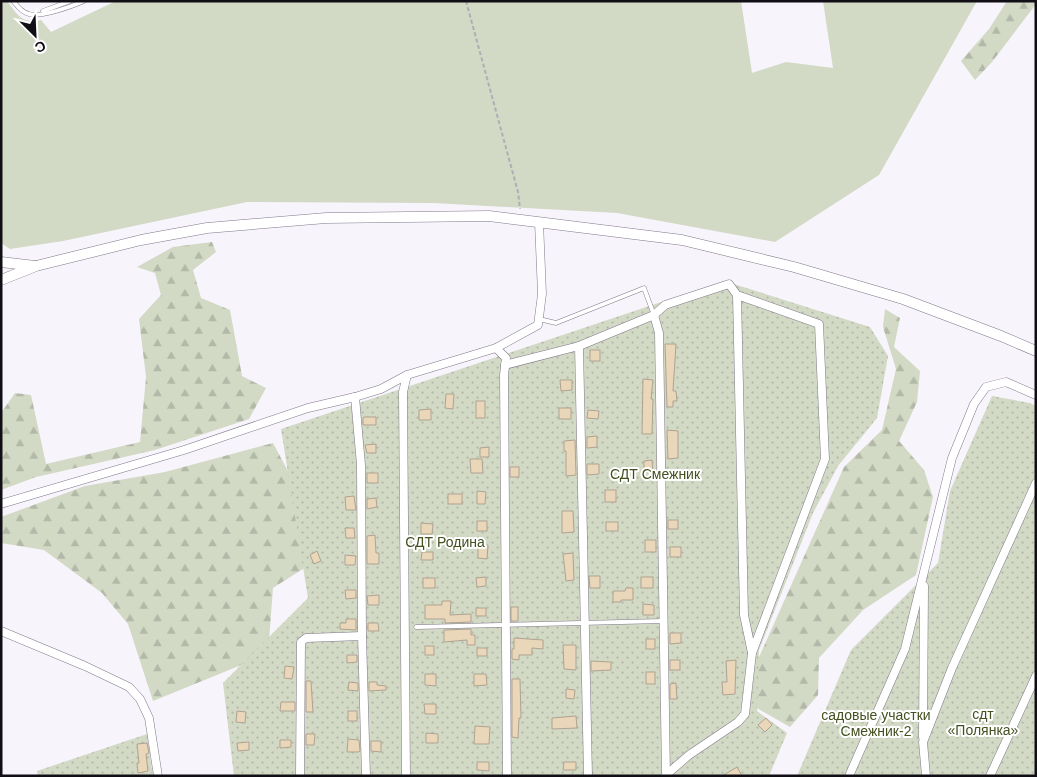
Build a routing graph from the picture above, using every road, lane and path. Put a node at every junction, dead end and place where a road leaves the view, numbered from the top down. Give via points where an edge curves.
1 (13, 1) edge
2 (70, 1) edge
3 (84, 1) edge
4 (466, 1) edge
5 (34, 15) junction
6 (520, 220) junction
7 (539, 222) junction
8 (1, 262) edge
9 (36, 266) junction
10 (1, 280) edge
11 (736, 295) junction
12 (654, 315) junction
13 (539, 319) junction
14 (579, 346) junction
15 (496, 348) junction
16 (1036, 351) edge
17 (505, 365) junction
18 (407, 375) junction
19 (1036, 395) edge
20 (355, 397) junction
21 (1036, 483) edge
22 (1, 504) edge
23 (924, 574) junction
24 (663, 621) junction
25 (585, 623) junction
26 (506, 625) junction
27 (416, 627) dead end
28 (1, 630) edge
29 (362, 636) junction
30 (752, 653) junction
31 (1036, 676) edge
32 (923, 742) junction
33 (665, 775) edge
34 (158, 776) edge
35 (300, 776) edge
36 (366, 776) edge
37 (406, 776) edge
38 (506, 776) edge
39 (588, 776) edge
40 (849, 776) edge
41 (926, 776) edge
42 (990, 776) edge

1 - 5 lane via 24,12
2 - 5 lane
3 - 5 lane via 54,12
4 - 6 path via 518,192
6 - 7 street
6 - 9 street via 489,216 326,218 207,228 141,240
7 - 13 street via 542,294
7 - 16 street via 682,240 794,267 903,299
8 - 9 street
9 - 10 street
11 - 12 street via 729,284 665,305
11 - 30 street via 744,615
11 - 30 street via 818,324 826,460
12 - 13 lane via 644,288 556,322
12 - 14 street
12 - 24 street via 660,334
13 - 15 street via 538,325
14 - 17 street
14 - 25 street
15 - 17 street via 506,358
15 - 18 street
17 - 26 street
18 - 20 street via 381,389
18 - 37 street via 403,392
19 - 23 street via 1006,382 986,387 974,404 952,458
20 - 22 street via 308,408 184,450
20 - 29 street via 361,465
21 - 32 street via 952,668
23 - 32 street
23 - 40 street via 905,649
24 - 25 lane
24 - 33 street
25 - 26 lane
25 - 39 street
26 - 27 lane
26 - 38 street
28 - 34 street via 129,687 140,699 149,718
29 - 35 street via 306,638 301,642
29 - 36 street
30 - 33 street via 745,714
31 - 42 street
32 - 41 street

